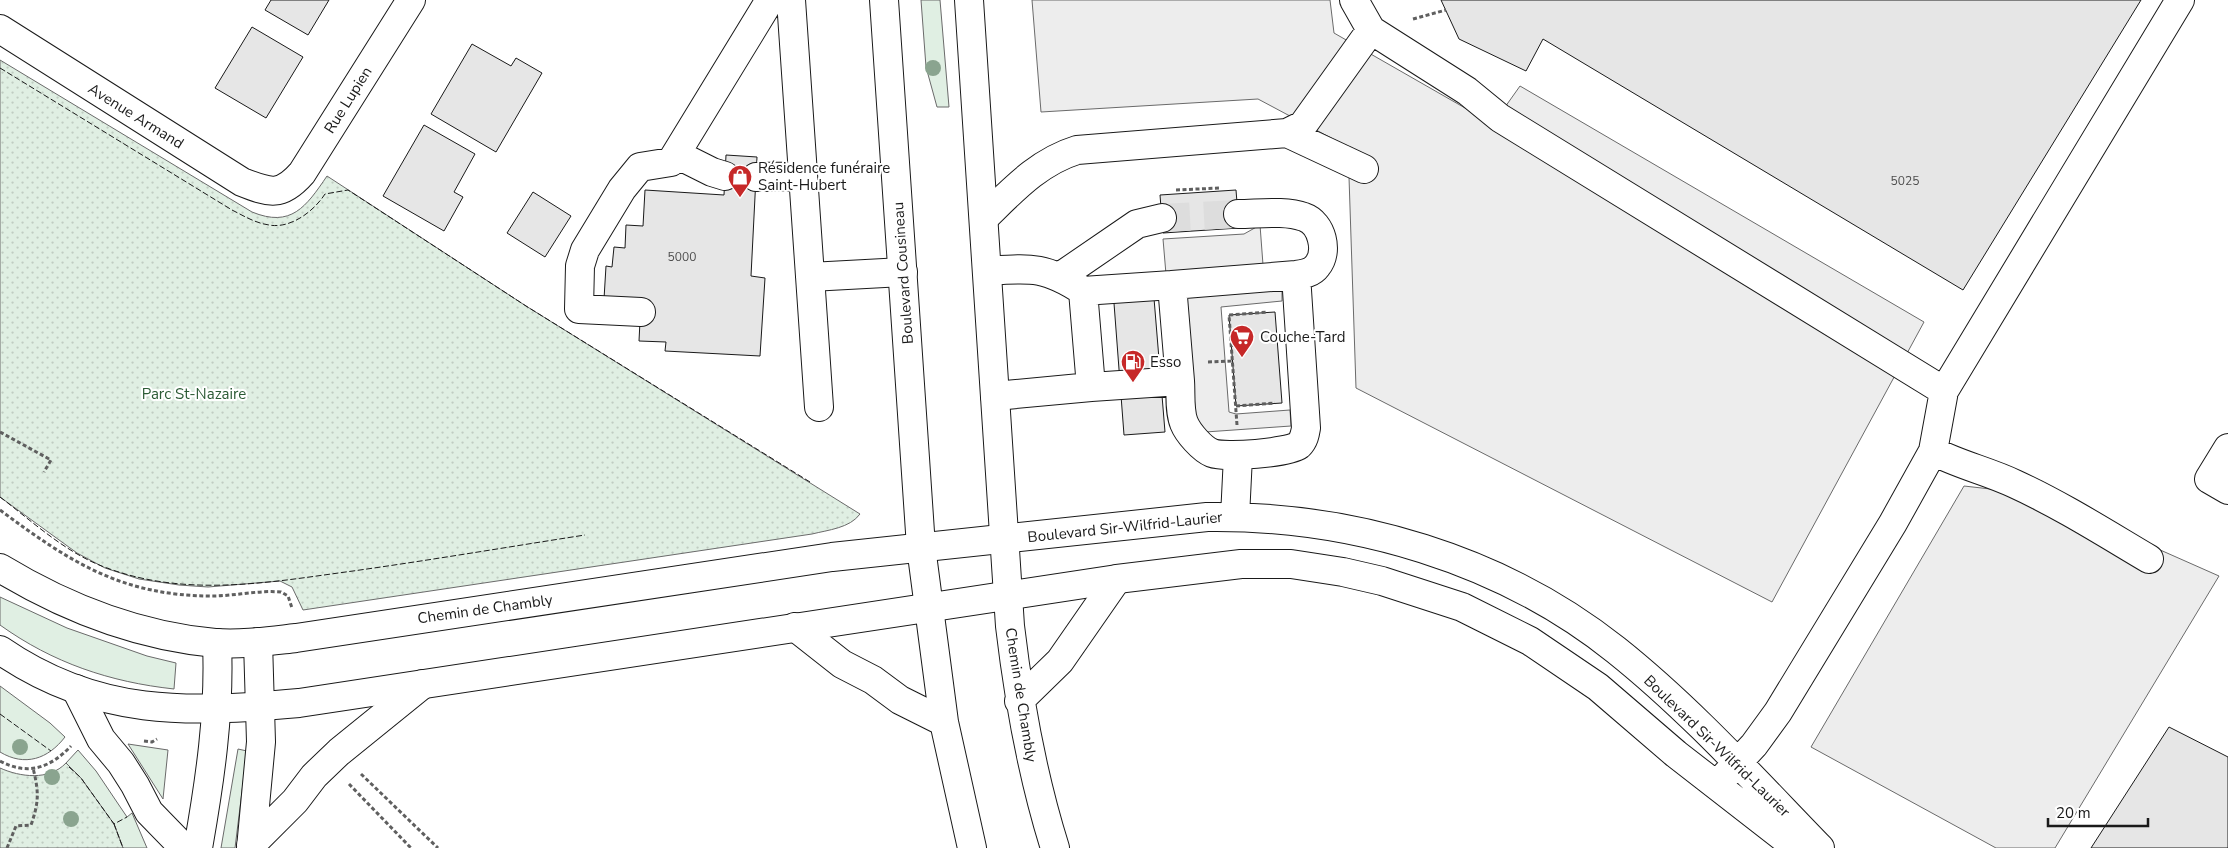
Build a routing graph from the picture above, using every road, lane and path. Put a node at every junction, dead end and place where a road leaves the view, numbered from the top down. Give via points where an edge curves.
1 (411, 0) edge
2 (770, 0) edge
3 (791, 0) edge
4 (884, 0) edge
5 (969, 0) edge
6 (1354, 0) edge
7 (2180, 0) edge
8 (0, 30) edge
9 (1370, 30) junction
10 (1286, 132) junction
11 (676, 154) junction
12 (1364, 169) dead end
13 (725, 176) dead end
14 (804, 176) junction
15 (756, 177) dead end
16 (1220, 188) dead end
17 (1171, 191) dead end
18 (276, 192) joint
19 (1238, 214) tunnel mouth
20 (984, 218) junction
21 (1162, 218) tunnel mouth
22 (987, 271) junction
23 (903, 272) junction
24 (1296, 275) junction
25 (1061, 276) junction
26 (810, 277) junction
27 (1172, 285) junction
28 (1084, 291) junction
29 (641, 312) dead end
30 (1275, 312) dead end
31 (1180, 381) junction
32 (1091, 387) junction
33 (1944, 391) junction
34 (995, 396) junction
35 (1282, 403) dead end
36 (819, 407) dead end
37 (0, 432) edge
38 (2228, 448) edge
39 (1933, 451) junction
40 (1238, 456) junction
41 (44, 472) dead end
42 (2228, 490) edge
43 (0, 510) edge
44 (1235, 517) junction
45 (1004, 540) junction
46 (921, 547) junction
47 (2150, 559) dead end
48 (0, 568) edge
49 (1117, 579) junction
50 (1008, 596) junction
51 (928, 608) junction
52 (293, 616) dead end
53 (795, 627) junction
54 (258, 642) junction
55 (217, 643) junction
56 (0, 650) edge
57 (423, 684) junction
58 (76, 689) junction
59 (1020, 701) junction
60 (261, 707) junction
61 (216, 710) junction
62 (944, 722) junction
63 (75, 741) dead end
64 (0, 761) edge
65 (1737, 763) junction
66 (33, 768) junction
67 (359, 773) dead end
68 (348, 782) dead end
69 (1716, 785) junction
70 (251, 847) edge
71 (6, 848) edge
72 (184, 848) edge
73 (198, 848) edge
74 (411, 848) edge
75 (438, 848) edge
76 (972, 848) edge
77 (1055, 848) edge
78 (1797, 848) edge
79 (1820, 848) edge

1 - 18 main road, Rue Lupien via 302,173 291,186
2 - 11 main road
3 - 14 main road
4 - 23 main road, Boulevard Cousineau
5 - 20 main road
6 - 9 main road
7 - 33 main road
8 - 18 main road, Avenue Armand via 242,182
9 - 10 main road via 1303,125
9 - 33 main road via 1467,91 1500,118
10 - 12 main road
10 - 20 main road via 1077,150 1033,172
11 - 13 main road
11 - 29 main road via 672,162 640,167 622,190 582,257 579,309
14 - 15 main road
14 - 26 main road
16 - 17 path
19 - 24 main road via 1296,215 1313,222 1322,237 1322,260 1310,272
20 - 22 main road
21 - 25 main road via 1137,224
22 - 25 main road via 1024,268
22 - 34 main road
23 - 26 main road
23 - 46 main road, Boulevard Cousineau
24 - 27 main road
24 - 40 main road via 1305,434 1294,448
25 - 28 main road
26 - 36 main road
27 - 28 main road
27 - 31 main road
28 - 32 main road
30 - 35 path via 1229,315 1236,406
31 - 32 main road
31 - 40 main road via 1184,423 1197,440 1212,453
32 - 34 main road
33 - 39 main road
34 - 45 main road
37 - 41 path via 51,460
38 - 42 main road via 2209,479
39 - 47 main road via 2044,498
39 - 65 main road via 1894,522 1778,712
40 - 44 main road
43 - 52 path via 63,555 100,575 146,590 186,595 281,592 291,600
44 - 45 main road, Boulevard Sir-Wilfrid-Laurier via 1178,519
44 - 65 main road, Boulevard Sir-Wilfrid-Laurier via 1294,521 1371,535 1456,559 1491,574 1554,608 1616,650 1669,696
45 - 46 main road, Boulevard Sir-Wilfrid-Laurier
45 - 50 main road, Chemin de Chambly
46 - 51 main road
46 - 54 main road, Chemin de Chambly via 832,557
48 - 55 main road, Chemin de Chambly via 76,607 125,626
49 - 50 main road, Boulevard Sir-Wilfrid-Laurier
49 - 59 main road via 1060,661
49 - 69 main road, Boulevard Sir-Wilfrid-Laurier via 1241,564 1291,564 1363,576 1462,606 1562,661
50 - 51 main road, Boulevard Sir-Wilfrid-Laurier
50 - 59 main road, Chemin de Chambly
51 - 53 main road
51 - 62 main road
53 - 57 main road
53 - 62 main road via 842,664 873,680 900,700
54 - 55 main road, Chemin de Chambly
54 - 60 main road
55 - 61 main road
56 - 58 main road via 37,672
57 - 60 main road
57 - 70 main road via 314,776
58 - 61 main road via 111,701 175,709
58 - 72 main road via 101,739 121,763 149,812
59 - 77 main road, Chemin de Chambly via 1037,784
60 - 61 main road
60 - 70 main road via 261,753
61 - 73 main road
62 - 76 main road
63 - 66 path via 56,760
64 - 66 path via 18,769
65 - 69 main road
65 - 79 main road, Boulevard Sir-Wilfrid-Laurier
66 - 71 path via 39,794 36,811 31,825 16,826
67 - 75 path
68 - 74 path
69 - 78 main road, Boulevard Sir-Wilfrid-Laurier

